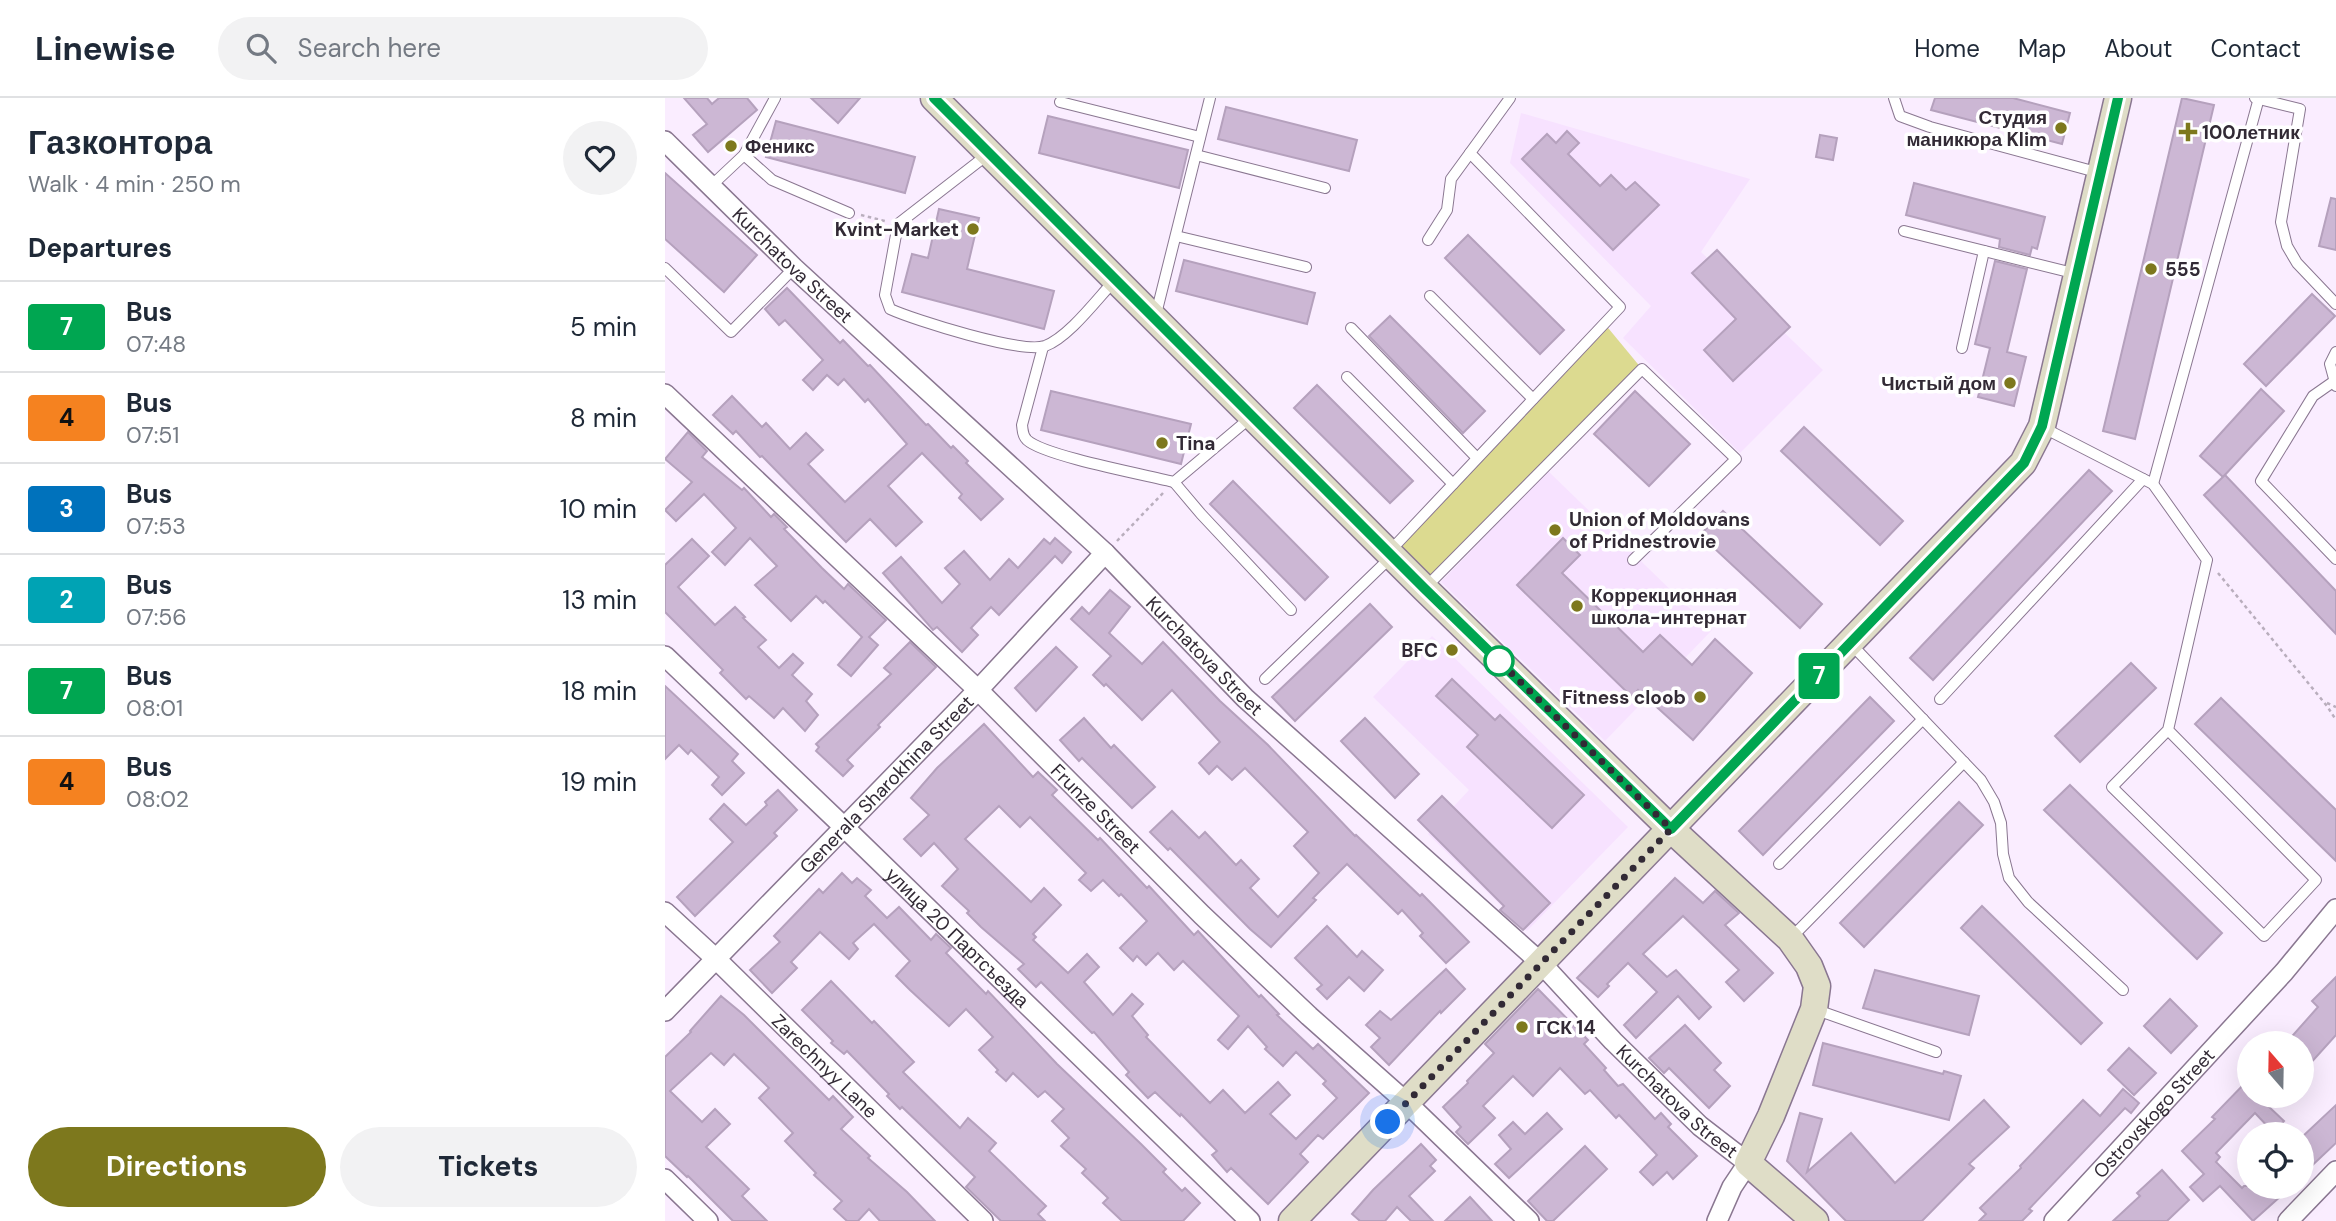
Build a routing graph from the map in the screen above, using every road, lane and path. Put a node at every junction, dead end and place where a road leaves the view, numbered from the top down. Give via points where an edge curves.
1 (775, 98) edge
2 (934, 98) edge
3 (1210, 98) edge
4 (1510, 98) edge
5 (1894, 98) edge
6 (2118, 98) edge
7 (2257, 98) edge
8 (2303, 98) edge
9 (1060, 102) dead end
10 (2300, 109) junction
11 (1200, 137) junction
12 (665, 141) edge
13 (991, 153) junction
14 (1470, 153) junction
15 (744, 155) junction
16 (1196, 155) junction
17 (2101, 173) junction
18 (711, 186) junction
19 (1325, 188) dead end
20 (849, 213) joint
21 (898, 224) junction
22 (1904, 232) dead end
23 (1176, 236) junction
24 (1428, 240) dead end
25 (1984, 251) junction
26 (1307, 267) dead end
27 (665, 268) edge
28 (794, 268) junction
29 (2077, 274) junction
30 (1116, 279) junction
31 (1430, 296) dead end
32 (2336, 304) edge
33 (1155, 318) junction
34 (1351, 328) dead end
35 (1043, 347) junction
36 (1962, 348) dead end
37 (2336, 352) edge
38 (1347, 377) dead end
39 (2335, 384) edge
40 (665, 394) edge
41 (1533, 399) junction
42 (1254, 416) junction
43 (2042, 426) junction
44 (1477, 458) junction
45 (2143, 479) junction
46 (1174, 482) junction
47 (1453, 484) junction
48 (2153, 484) junction
49 (1105, 553) junction
50 (1390, 554) junction
51 (2207, 559) junction
52 (2336, 559) edge
53 (1633, 560) dead end
54 (1425, 589) junction
55 (1291, 610) dead end
56 (1850, 643) junction
57 (665, 656) edge
58 (1265, 679) dead end
59 (978, 690) junction
60 (1940, 699) dead end
61 (2324, 702) junction
62 (2336, 707) edge
63 (1923, 719) junction
64 (2336, 720) edge
65 (2168, 730) junction
66 (1964, 762) junction
67 (845, 827) junction
68 (1671, 829) junction
69 (1779, 864) dead end
70 (2336, 909) edge
71 (665, 912) edge
72 (1790, 939) junction
73 (715, 958) junction
74 (1541, 963) junction
75 (2123, 989) dead end
76 (1814, 1009) junction
77 (665, 1011) edge
78 (1935, 1052) dead end
79 (1407, 1103) junction
80 (1748, 1163) junction
81 (2336, 1171) edge
82 (665, 1179) edge
83 (708, 1221) edge
84 (983, 1221) edge
85 (1250, 1221) edge
86 (1292, 1221) edge
87 (1529, 1221) edge
88 (1717, 1221) edge
89 (1815, 1221) edge
90 (2054, 1221) edge
91 (2288, 1221) edge

1 - 15 lane
2 - 13 street
3 - 11 lane
4 - 14 lane
5 - 17 lane via 1900,116 1930,127
6 - 17 street
7 - 10 lane
7 - 48 lane
8 - 10 lane
9 - 11 lane
10 - 32 lane via 2281,222 2297,263
11 - 16 lane
12 - 18 street, Kurchatova Street
13 - 21 lane
13 - 30 street
14 - 24 lane via 1451,179 1447,210
14 - 41 lane via 1619,307
15 - 18 lane
15 - 20 lane via 772,180
16 - 19 lane
16 - 23 lane
17 - 29 street
18 - 28 street, Kurchatova Street
20 - 21 path
21 - 35 lane via 885,295 890,309 1021,346
22 - 25 lane
23 - 26 lane
23 - 33 lane
25 - 29 lane
25 - 36 lane
27 - 28 lane via 731,332
28 - 49 street, Kurchatova Street
29 - 43 street
30 - 33 street
30 - 35 lane via 1060,338
31 - 41 lane
33 - 42 street
34 - 44 lane
35 - 46 lane via 1022,425 1027,441 1048,451
37 - 39 lane via 2330,364
38 - 47 lane
39 - 52 lane via 2313,396 2261,481
40 - 59 street, Frunze Street
41 - 44 lane
42 - 46 lane
42 - 50 street
43 - 45 lane
43 - 56 street via 2024,463
44 - 47 lane
45 - 48 lane
45 - 60 lane
46 - 49 path
46 - 55 lane
47 - 50 lane
48 - 51 lane
49 - 59 street, Generala Sharokhina Street
49 - 74 street, Kurchatova Street via 1245,698
50 - 54 street
50 - 58 lane
51 - 61 path
51 - 65 lane
53 - 54 lane via 1736,460 1642,369
54 - 68 street
56 - 63 lane
56 - 68 street
57 - 67 street, улица 20 Партсъезда
59 - 67 street, Generala Sharokhina Street
59 - 79 street, Frunze Street via 1202,915
61 - 62 path
61 - 64 path
63 - 66 lane
63 - 69 lane
65 - 65 lane via 2112,787 2264,936 2316,880
66 - 72 lane
66 - 75 lane via 1994,802 2009,878 2028,902
67 - 73 street, Generala Sharokhina Street
67 - 85 street, улица 20 Партсъезда
68 - 72 street
68 - 74 street
70 - 90 street, Ostrovskogo Street via 2284,972
71 - 73 street, Zarechnyy Lane
72 - 76 street via 1817,986
73 - 77 street, Generala Sharokhina Street
73 - 84 street, Zarechnyy Lane
74 - 79 street
74 - 80 street, Kurchatova Street via 1612,1041 1700,1126
76 - 78 lane
76 - 80 street
79 - 86 street
79 - 87 street, Frunze Street
80 - 88 street
80 - 89 street
81 - 91 street
82 - 83 street

